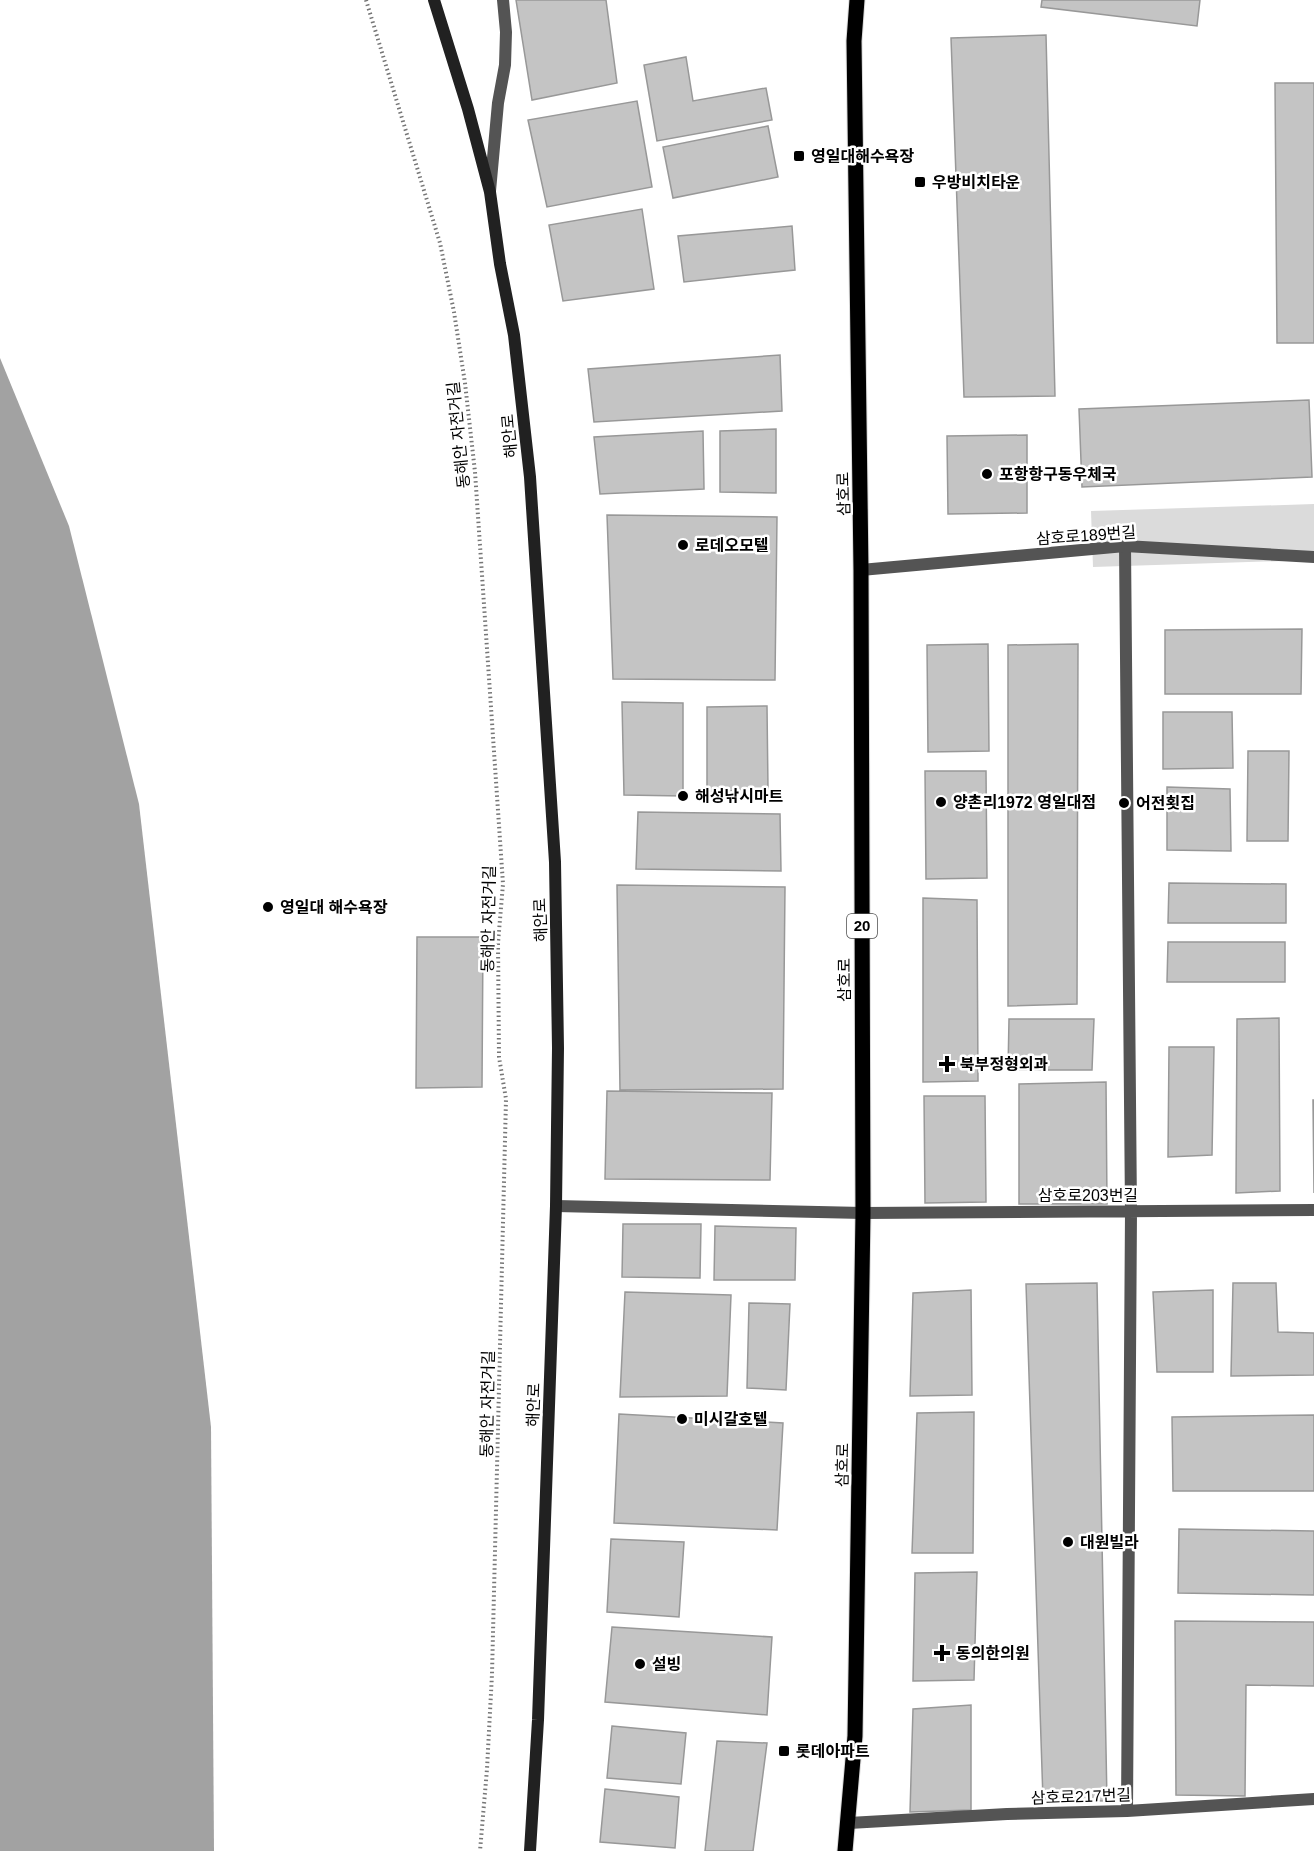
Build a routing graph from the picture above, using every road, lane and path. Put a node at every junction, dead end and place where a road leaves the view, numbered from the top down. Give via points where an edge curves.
1 (366, 0) edge
2 (434, 0) edge
3 (503, 0) edge
4 (857, 0) edge
5 (490, 192) junction
6 (1125, 546) junction
7 (1314, 557) edge
8 (861, 570) junction
9 (556, 1206) junction
10 (1314, 1210) edge
11 (1131, 1211) junction
12 (863, 1213) junction
13 (1314, 1799) edge
14 (1127, 1811) junction
15 (849, 1823) junction
16 (480, 1851) edge
17 (530, 1851) edge
18 (845, 1851) edge

1 - 16 path, 동해안 자전거길 via 440,243 454,312 475,472 503,884 498,943 499,1057 506,1099 492,1674
2 - 5 street, 해안로
3 - 5 street via 505,65
4 - 8 main road, 삼호로 / 20 via 854,41
5 - 9 street, 해안로 via 523,398 548,740 557,956
6 - 7 street, 삼호로189번길
6 - 8 street, 삼호로189번길
6 - 11 street
8 - 12 main road, 삼호로 / 20
9 - 12 street, 삼호로203번길
9 - 17 street, 해안로
10 - 11 street, 삼호로203번길
11 - 12 street, 삼호로203번길
11 - 14 street
12 - 15 main road, 삼호로 / 20 via 855,1725
13 - 14 street, 삼호로217번길
14 - 15 street, 삼호로217번길
15 - 18 main road, 삼호로 / 20

